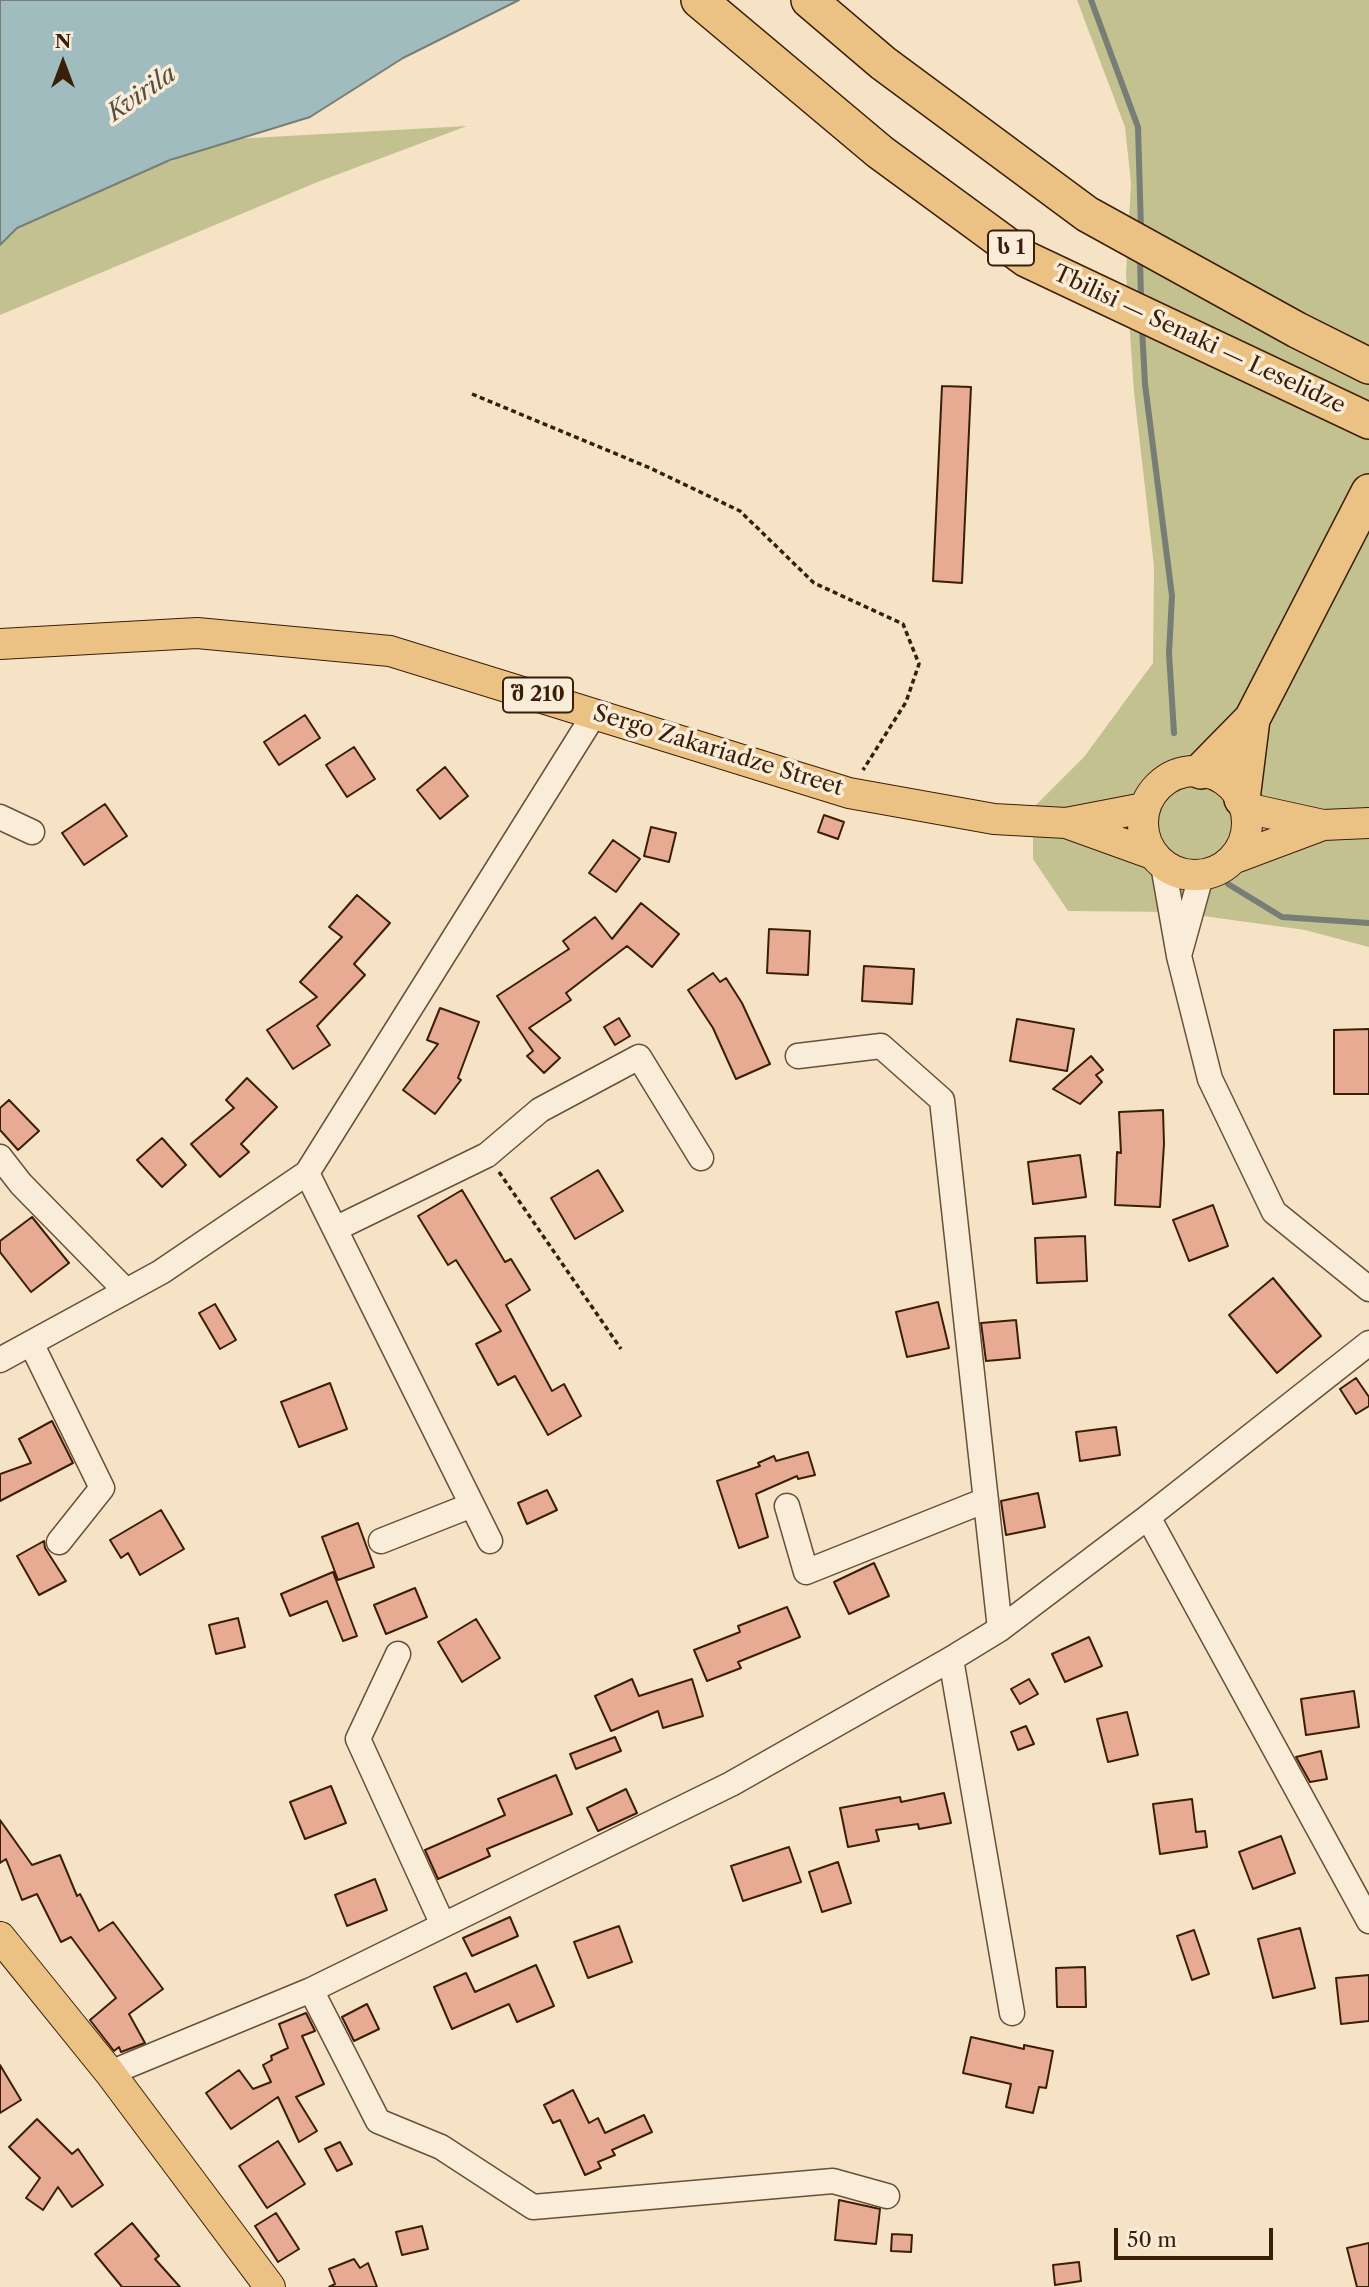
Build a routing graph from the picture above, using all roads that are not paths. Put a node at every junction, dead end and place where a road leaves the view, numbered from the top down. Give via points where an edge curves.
1 (699, 0) edge
2 (809, 0) edge
3 (1369, 366) edge
4 (1369, 421) edge
5 (1369, 492) edge
6 (0, 645) edge
7 (595, 713) junction
8 (1252, 719) junction
9 (1201, 771) junction
10 (1244, 804) junction
11 (1144, 807) junction
12 (0, 817) edge
13 (1066, 823) junction
14 (1369, 823) edge
15 (1323, 825) junction
16 (32, 832) dead end
17 (1236, 858) junction
18 (1157, 859) junction
19 (1201, 876) junction
20 (1179, 956) junction
21 (798, 1055) dead end
22 (0, 1157) edge
23 (701, 1158) dead end
24 (307, 1173) junction
25 (335, 1229) junction
26 (1369, 1289) edge
27 (126, 1291) junction
28 (31, 1343) junction
29 (1369, 1343) edge
30 (0, 1360) edge
31 (986, 1500) junction
32 (472, 1505) junction
33 (786, 1506) dead end
34 (1148, 1517) junction
35 (382, 1541) dead end
36 (491, 1541) dead end
37 (59, 1542) dead end
38 (1000, 1629) junction
39 (398, 1654) dead end
40 (951, 1659) junction
41 (1369, 1921) edge
42 (443, 1925) junction
43 (0, 1937) edge
44 (311, 1990) junction
45 (1012, 2013) dead end
46 (110, 2073) junction
47 (887, 2196) dead end
48 (270, 2287) edge

1 - 4 highway, Tbilisi — Senaki — Leselidze / ს 1 via 880,152 1027,259
2 - 3 highway via 883,63 1087,214
5 - 8 highway
6 - 7 main road, Sergo Zakariadze Street / შ 210 via 197,633 390,651
7 - 13 main road, Sergo Zakariadze Street / შ 210 via 849,793 995,819
7 - 24 street
8 - 9 highway
8 - 10 highway
9 - 10 main road via 1225,779
9 - 11 main road via 1166,779
10 - 15 main road
10 - 17 main road via 1247,835
11 - 13 main road, Sergo Zakariadze Street / შ 210
11 - 18 main road via 1143,832
12 - 16 street
13 - 18 main road, Sergo Zakariadze Street / შ 210
14 - 15 main road
15 - 17 main road
17 - 19 main road
18 - 19 main road via 1181,874
18 - 20 street
19 - 20 street
20 - 26 street via 1210,1079 1274,1212
21 - 31 street via 881,1046 942,1100
22 - 27 street
23 - 25 street via 639,1057 540,1110 487,1155
24 - 25 street
24 - 27 street
25 - 32 street
27 - 28 street
28 - 30 street
28 - 37 street via 102,1488
29 - 34 street
31 - 33 street via 806,1572
31 - 38 street
32 - 35 street
32 - 36 street
34 - 38 street
34 - 41 street
38 - 40 street
39 - 42 street via 358,1739
40 - 42 street via 731,1784
40 - 45 street
42 - 44 street
43 - 46 main road
44 - 46 street
44 - 47 street via 378,2121 442,2147 533,2207 832,2181
46 - 48 main road

